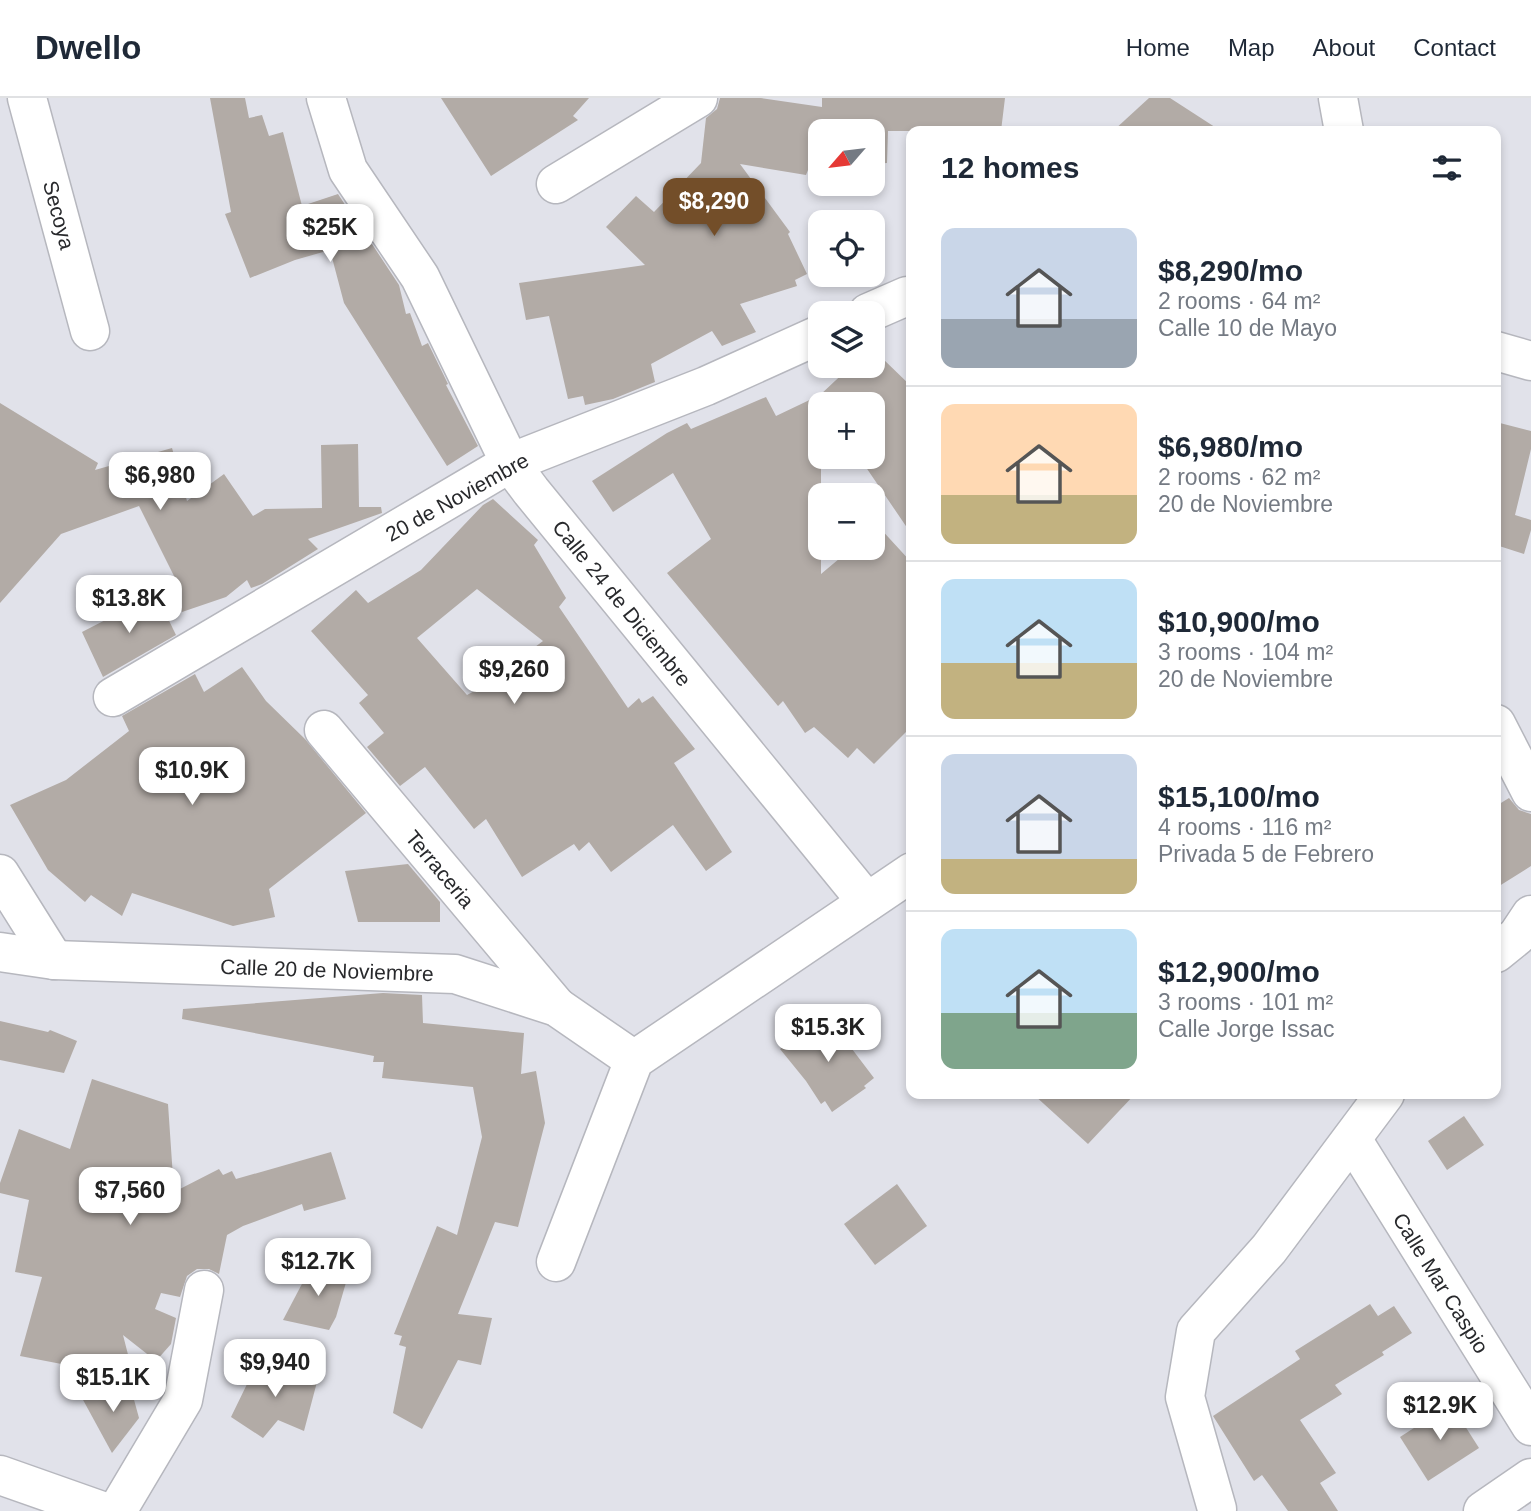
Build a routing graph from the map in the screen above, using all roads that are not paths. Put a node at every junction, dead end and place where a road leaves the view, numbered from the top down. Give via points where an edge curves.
1 (27, 98) edge
2 (326, 98) edge
3 (698, 98) edge
4 (1338, 98) edge
5 (1343, 126) edge
6 (555, 184) dead end
7 (906, 296) edge
8 (885, 306) edge
9 (90, 331) dead end
10 (808, 340) edge
11 (1501, 352) edge
12 (1531, 361) edge
13 (510, 463) junction
14 (113, 697) dead end
15 (324, 730) dead end
16 (1501, 734) edge
17 (1531, 792) edge
18 (0, 874) edge
19 (906, 877) edge
20 (867, 902) junction
21 (0, 952) edge
22 (54, 960) junction
23 (557, 1007) junction
24 (634, 1060) junction
25 (1381, 1099) edge
26 (1352, 1139) junction
27 (556, 1262) dead end
28 (204, 1290) dead end
29 (1531, 1426) edge
30 (0, 1475) edge
31 (1531, 1478) edge
32 (1217, 1509) dead end
33 (102, 1511) edge
34 (117, 1511) edge
35 (1483, 1511) edge

1 - 9 street, Secoya
2 - 13 street, Calle 24 de Diciembre via 348,170 420,277
3 - 6 street
4 - 5 street
7 - 8 street
10 - 13 street, 20 de Noviembre via 706,386
11 - 12 street
13 - 14 street, 20 de Noviembre
13 - 20 street, Calle 24 de Diciembre
15 - 23 street, Terraceria
16 - 17 street
18 - 22 street
19 - 20 street
20 - 24 street
21 - 22 street, Calle 20 de Noviembre
22 - 23 street, Calle 20 de Noviembre via 455,974
23 - 24 street, Calle 20 de Noviembre
24 - 27 street
25 - 26 street
26 - 29 street, Calle Mar Caspio
26 - 32 street via 1269,1249 1196,1331 1185,1398
28 - 34 street via 183,1401
30 - 33 street
31 - 35 street

